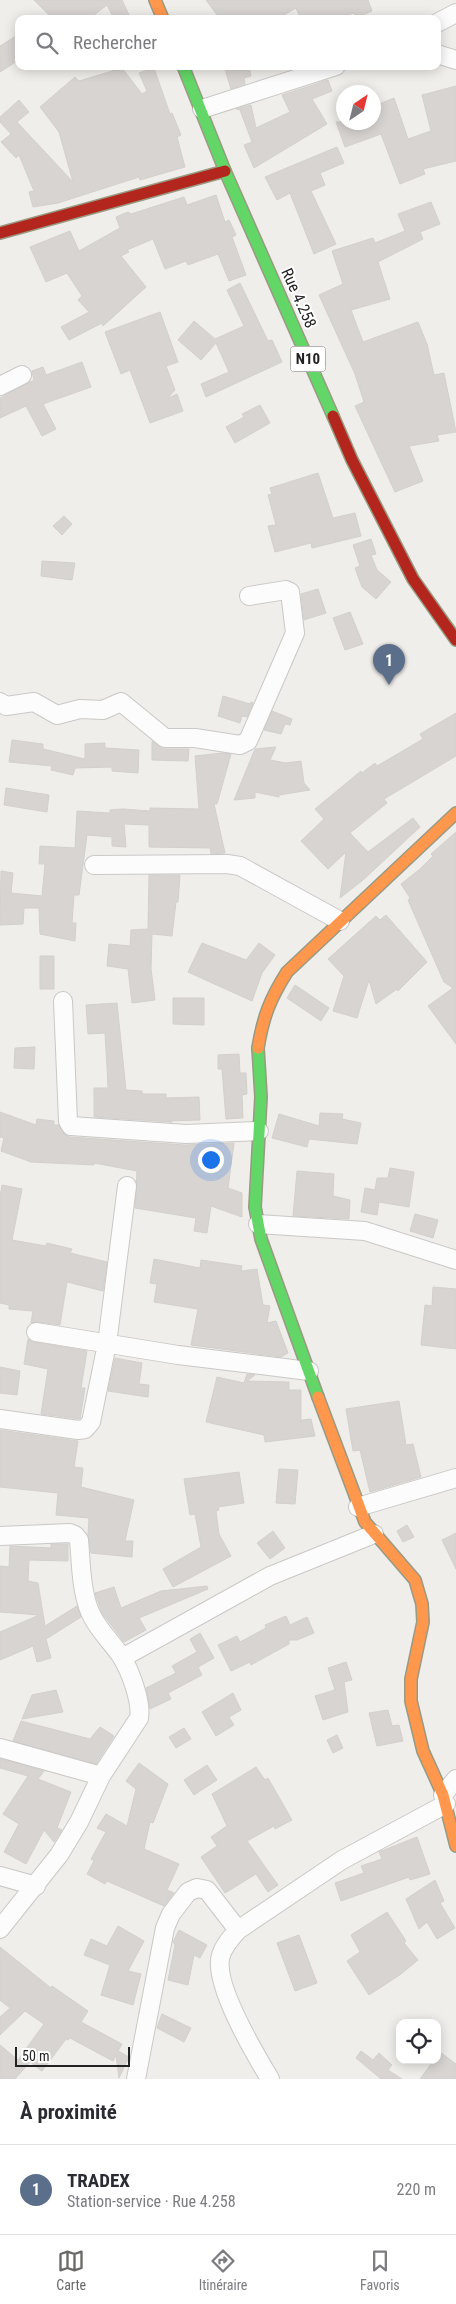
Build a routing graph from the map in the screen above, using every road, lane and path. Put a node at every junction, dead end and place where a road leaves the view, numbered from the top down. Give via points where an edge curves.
1 (155, 0) edge
2 (456, 14) edge
3 (161, 15) edge
4 (441, 21) edge
5 (441, 55) edge
6 (456, 60) edge
7 (185, 70) edge
8 (324, 70) edge
9 (202, 109) junction
10 (224, 171) junction
11 (0, 233) edge
12 (22, 375) dead end
13 (0, 386) edge
14 (249, 596) dead end
15 (456, 640) edge
16 (0, 702) edge
17 (456, 813) edge
18 (94, 865) dead end
19 (340, 921) junction
20 (63, 1001) dead end
21 (259, 1131) junction
22 (127, 1186) dead end
23 (258, 1224) junction
24 (456, 1260) edge
25 (36, 1332) dead end
26 (107, 1344) junction
27 (309, 1371) junction
28 (0, 1419) edge
29 (456, 1478) edge
30 (358, 1507) junction
31 (374, 1534) junction
32 (0, 1536) edge
33 (122, 1658) junction
34 (0, 1748) edge
35 (101, 1776) junction
36 (456, 1779) edge
37 (444, 1800) junction
38 (456, 1846) edge
39 (0, 1876) edge
40 (36, 1886) junction
41 (0, 1930) edge
42 (238, 1930) junction
43 (136, 2079) edge
44 (270, 2079) edge

1 - 3 main road
2 - 4 street
5 - 6 street
7 - 9 main road, Rue 4.258 / N10
8 - 9 street
9 - 10 main road, Rue 4.258 / N10
10 - 11 main road
10 - 15 main road, Rue 4.258 / N10 via 352,460 412,579
12 - 13 street
14 - 16 street via 290,592 295,633 248,741 240,745 195,738 165,738 121,702 102,710 80,709 57,714 34,702 6,706
17 - 19 main road
18 - 19 street via 240,866
19 - 21 main road via 286,972 263,1019 258,1050
20 - 21 street via 68,1121 71,1126 186,1134
21 - 23 main road via 255,1207
22 - 26 street
23 - 24 street via 365,1231
23 - 27 main road
25 - 26 street
26 - 27 street
26 - 28 street via 91,1422 85,1429
27 - 30 main road
29 - 30 street
30 - 31 main road
31 - 33 street via 270,1576
31 - 37 main road via 415,1580 422,1604 423,1622 411,1701 423,1751
32 - 33 street via 75,1535 90,1612
33 - 35 street via 141,1709 139,1718
34 - 35 street
35 - 40 street via 59,1856
36 - 37 street
37 - 38 main road
37 - 42 street via 342,1860
39 - 40 street
40 - 41 street
42 - 43 street via 207,1890 197,1888 188,1892 178,1904 165,1928
42 - 44 street via 226,1943 219,1969 223,1987

